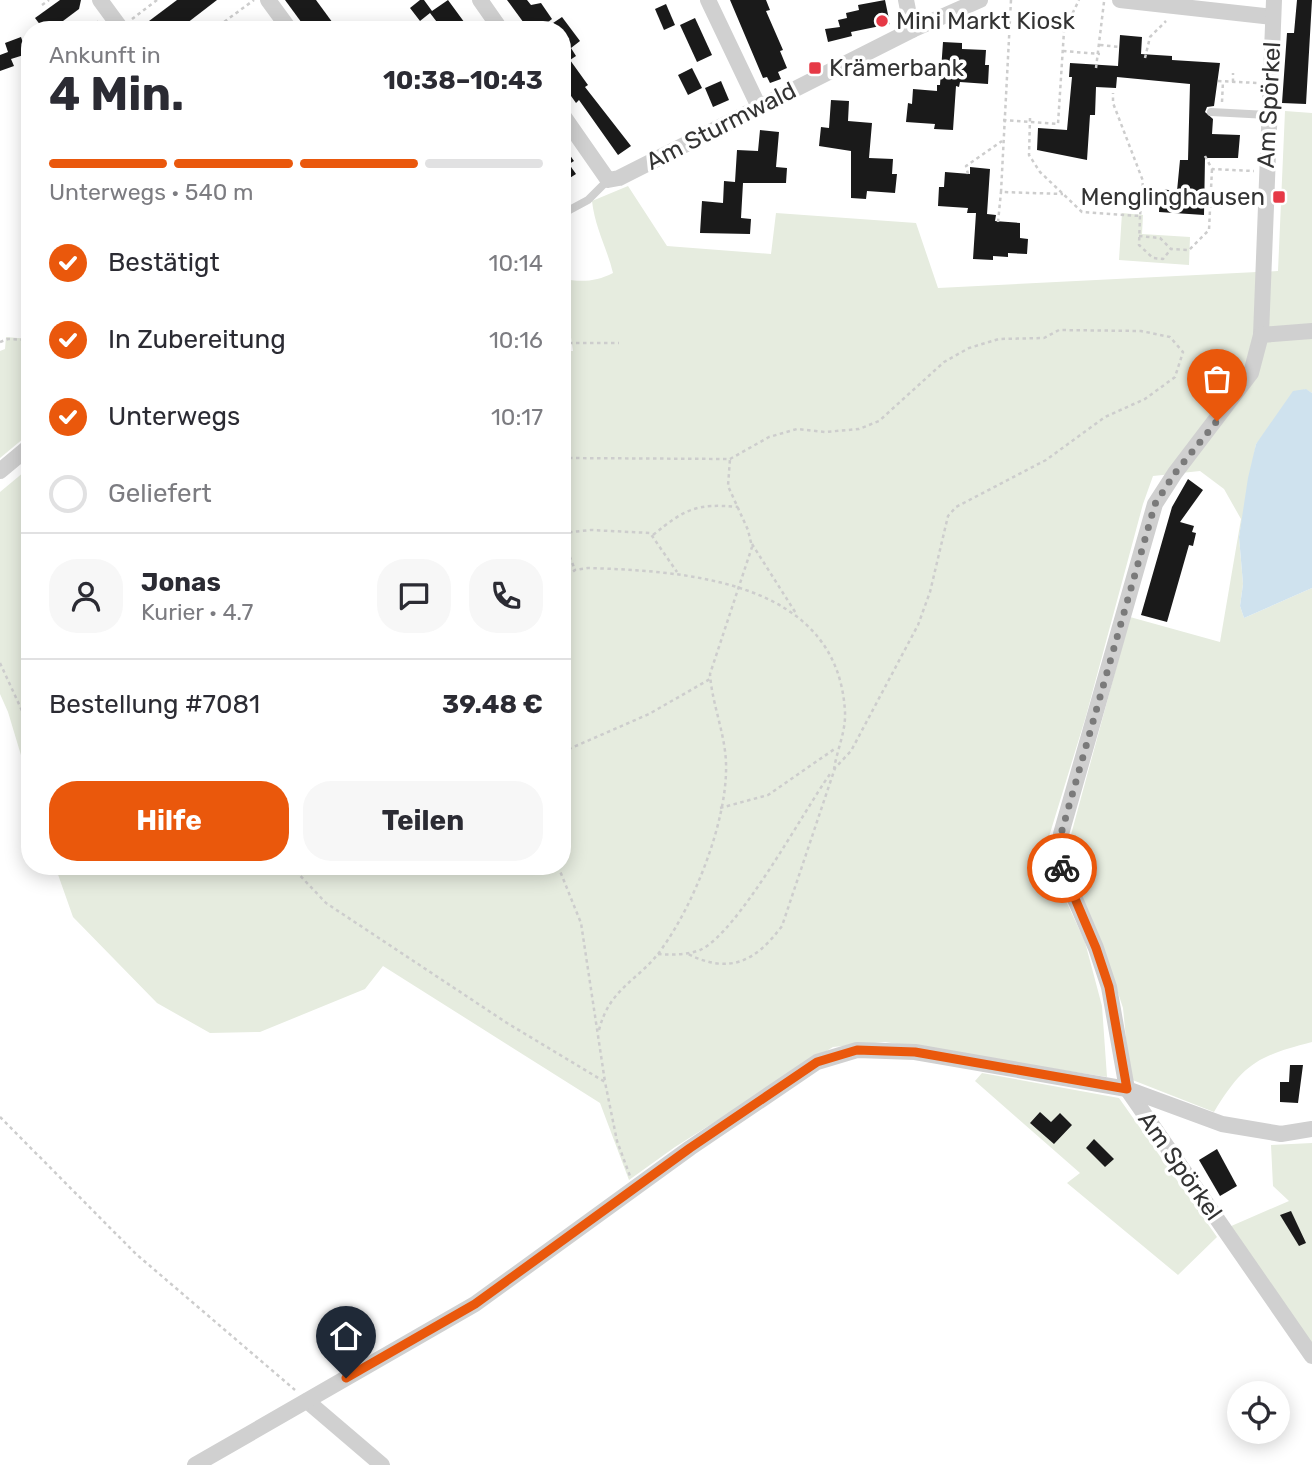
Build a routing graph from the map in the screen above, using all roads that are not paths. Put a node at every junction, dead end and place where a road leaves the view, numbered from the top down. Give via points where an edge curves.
1 (100, 0) edge
2 (268, 0) edge
3 (480, 0) edge
4 (708, 0) edge
5 (906, 0) edge
6 (980, 0) edge
7 (1120, 0) edge
8 (1274, 8) edge
9 (116, 21) edge
10 (283, 21) edge
11 (495, 21) edge
12 (912, 30) junction
13 (759, 107) junction
14 (1211, 112) dead end
15 (1268, 115) junction
16 (571, 127) edge
17 (608, 180) junction
18 (571, 209) edge
19 (1312, 331) edge
20 (1261, 335) junction
21 (21, 454) edge
22 (0, 471) edge
23 (1127, 1089) junction
24 (1312, 1129) edge
25 (1312, 1356) edge
26 (307, 1401) junction
27 (195, 1465) edge
28 (382, 1465) edge

1 - 9 street
2 - 10 street
3 - 11 street
4 - 13 street
5 - 12 street
6 - 12 street, Am Sturmwald
7 - 8 street
8 - 15 street, Am Spörkel
12 - 13 street, Am Sturmwald
13 - 17 street, Am Sturmwald
14 - 15 lane
15 - 20 street, Am Spörkel
16 - 17 street
17 - 18 lane
19 - 20 street
20 - 23 street, Am Spörkel via 1251,373 1155,504 1061,834 1060,864 1109,987
21 - 22 street
23 - 24 street via 1223,1124 1281,1134
23 - 25 street, Am Spörkel
23 - 26 street via 915,1052 857,1050 817,1062 475,1304
26 - 27 street
26 - 28 street

